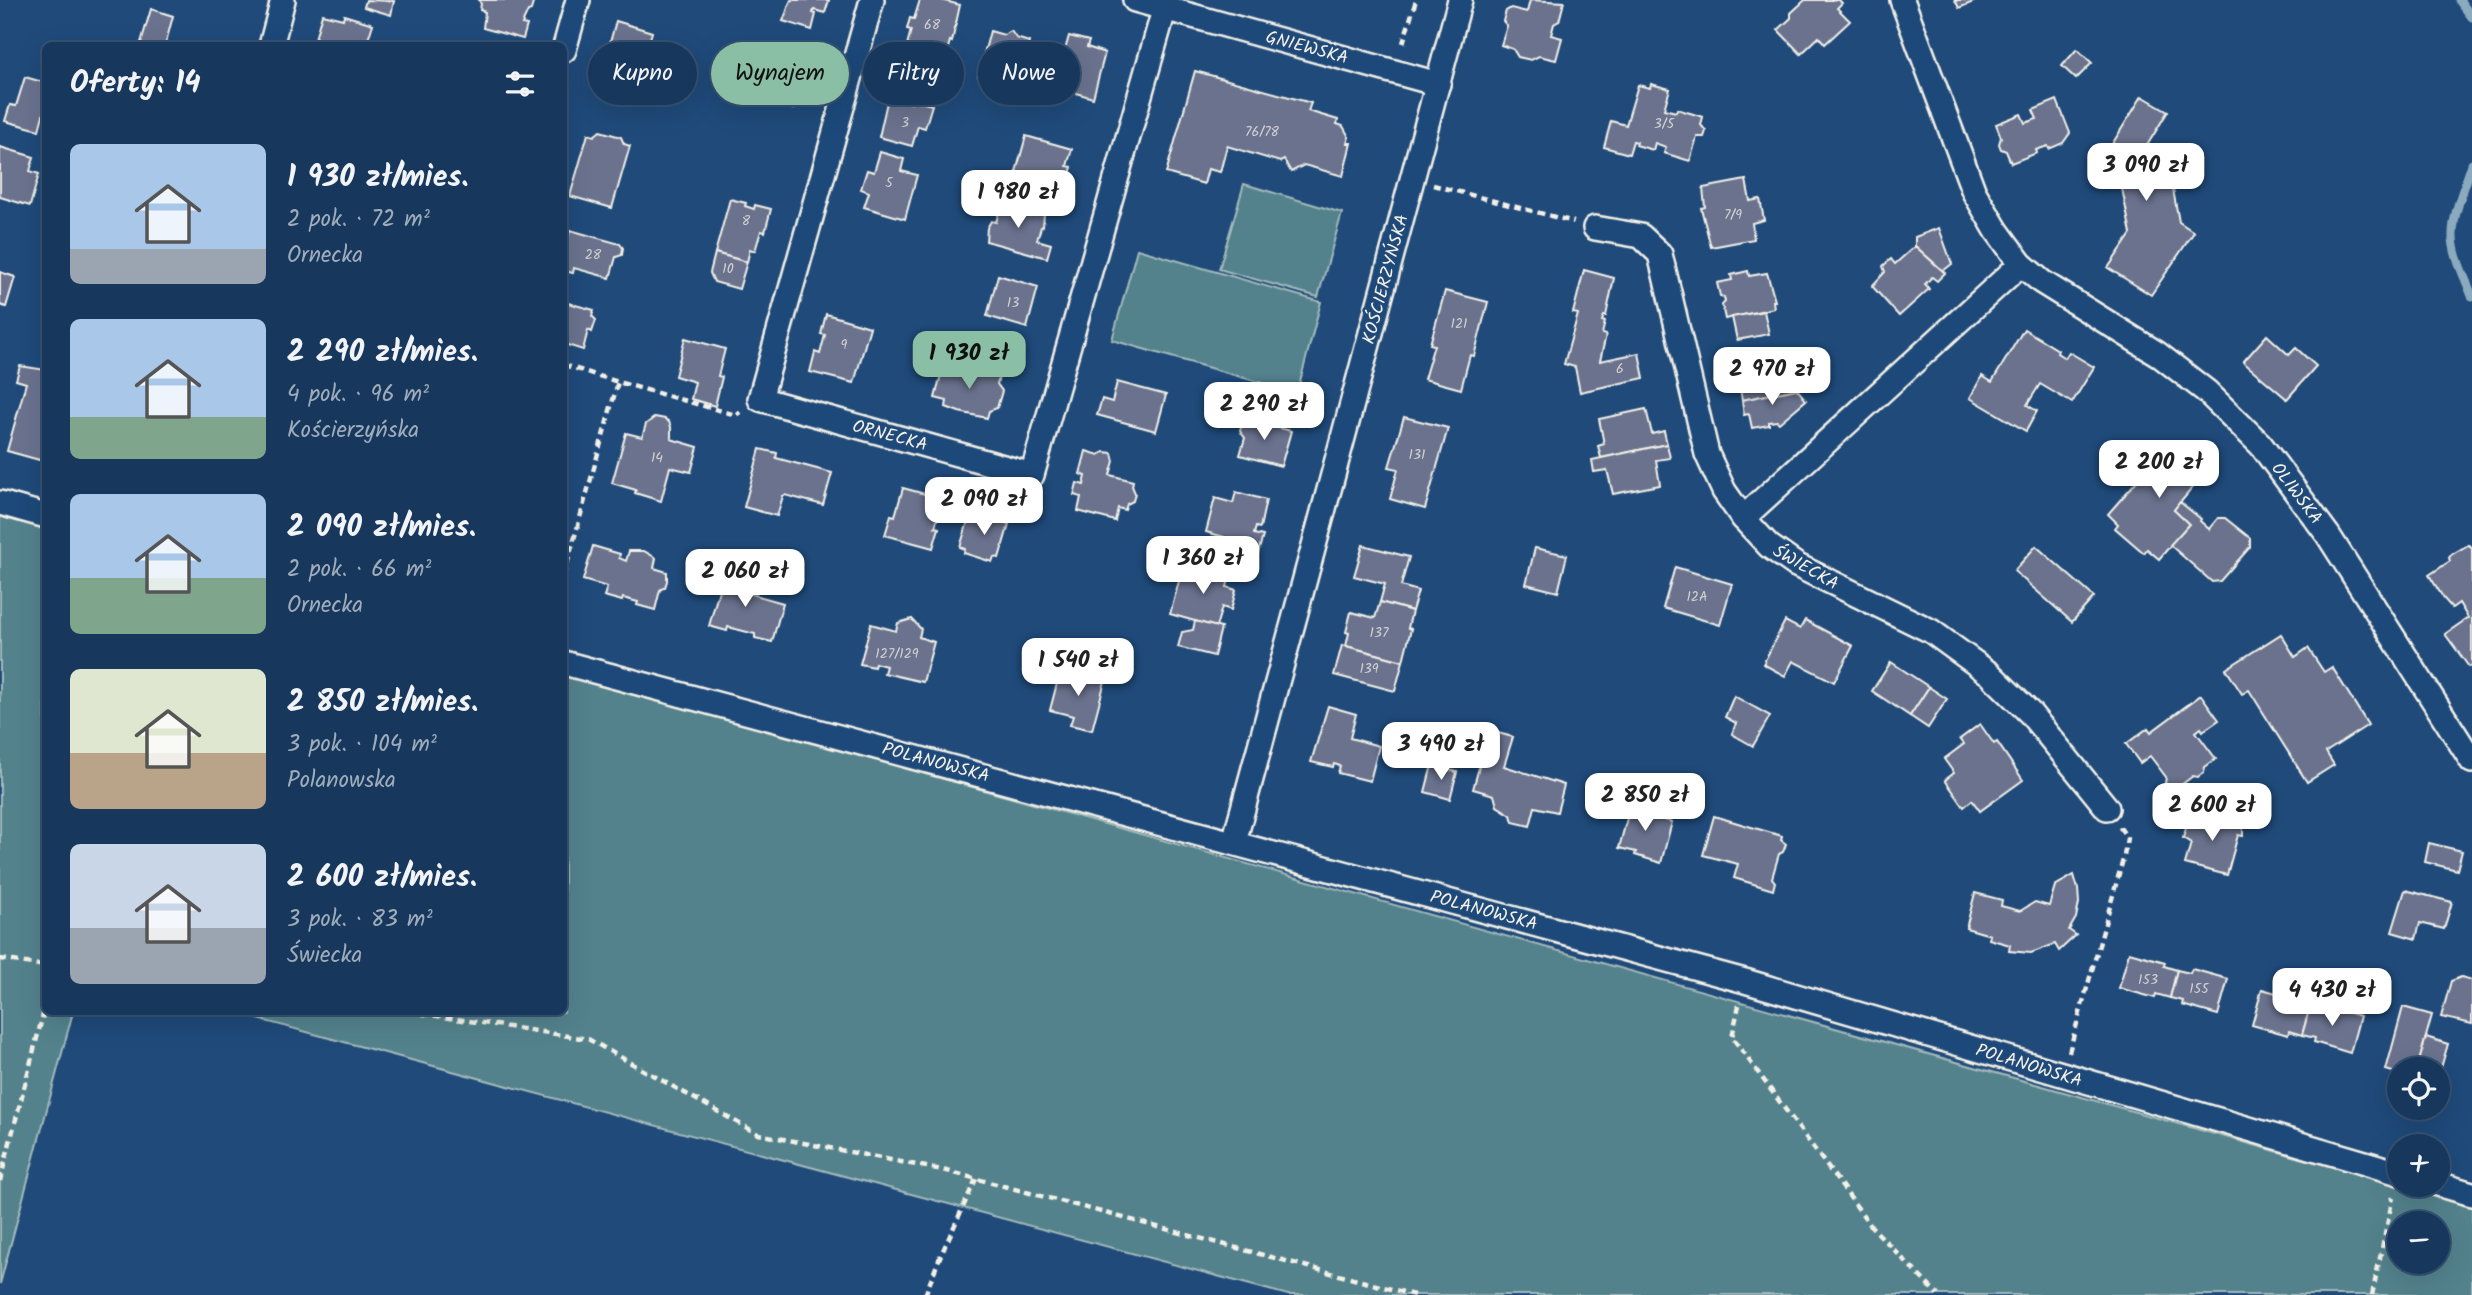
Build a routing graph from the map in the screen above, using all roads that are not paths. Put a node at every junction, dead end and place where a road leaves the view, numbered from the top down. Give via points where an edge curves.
1 (284, 0) edge
2 (578, 0) edge
3 (872, 0) edge
4 (1135, 0) edge
5 (1460, 0) edge
6 (1902, 0) edge
7 (1166, 4) edge
8 (272, 42) edge
9 (566, 42) edge
10 (1438, 84) junction
11 (1595, 228) road end
12 (2021, 264) junction
13 (0, 503) edge
14 (42, 515) edge
15 (1742, 518) junction
16 (567, 664) edge
17 (2472, 761) edge
18 (2107, 808) road end
19 (1234, 842) junction
20 (2387, 1170) edge
21 (2450, 1188) edge
22 (2472, 1194) edge

1 - 8 street
2 - 9 street
3 - 7 street, ORNECKA via 760,399 1032,475
4 - 7 street, GNIEWSKA
5 - 10 street, KOŚCIERZYŃSKA
6 - 12 street, OLIWSKA via 1974,192
7 - 10 street, GNIEWSKA
10 - 19 street, KOŚCIERZYŃSKA
11 - 15 street, ŚWIECKA via 1641,236 1660,254 1707,454
12 - 15 street
12 - 17 street, OLIWSKA via 2178,369 2260,445 2328,535
13 - 14 street
15 - 18 street, ŚWIECKA via 1796,565 1931,631 1990,674 2030,713
16 - 19 street, POLANOWSKA
19 - 20 street, POLANOWSKA via 1745,981
21 - 22 street

